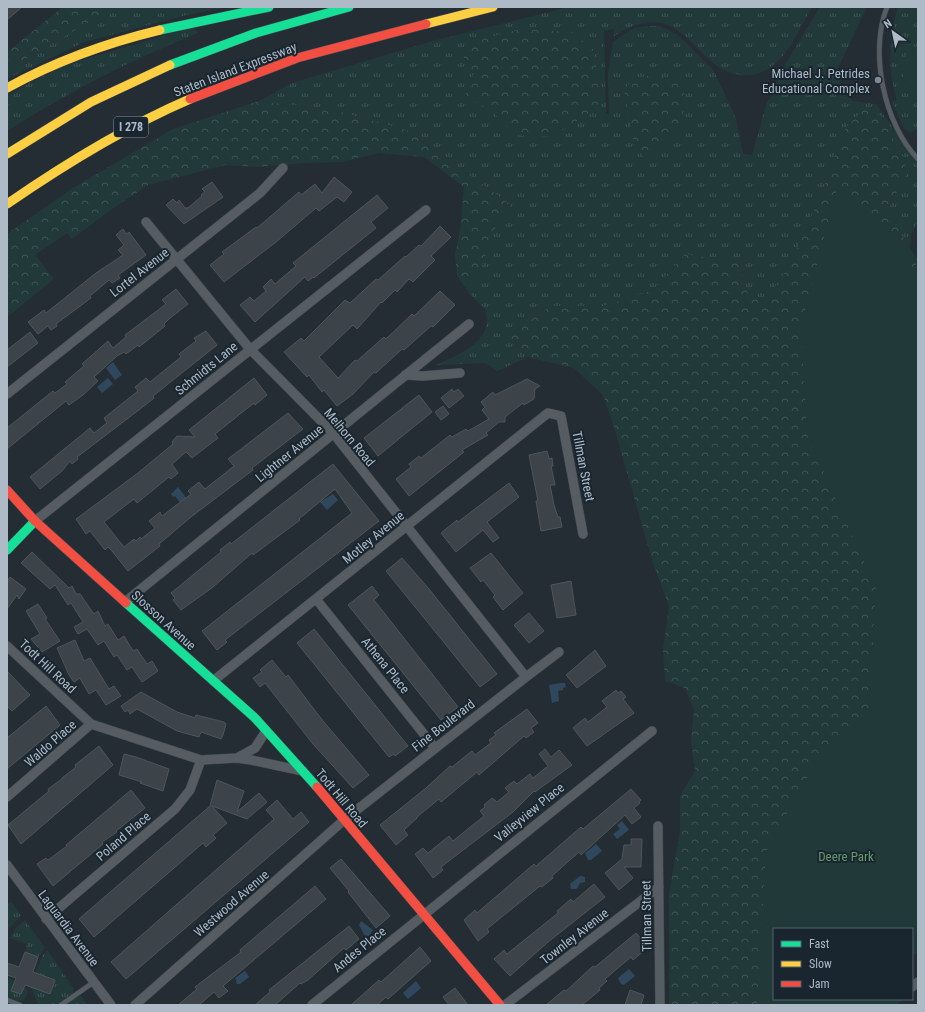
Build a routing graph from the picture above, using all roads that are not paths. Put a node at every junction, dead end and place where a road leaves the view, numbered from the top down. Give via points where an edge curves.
1 (269, 7) edge
2 (349, 7) edge
3 (493, 7) edge
4 (887, 7) edge
5 (7, 88) edge
6 (7, 154) edge
7 (918, 159) edge
8 (284, 168) dead end
9 (7, 204) edge
10 (426, 210) dead end
11 (146, 222) dead end
12 (176, 259) junction
13 (469, 324) dead end
14 (250, 349) junction
15 (460, 373) dead end
16 (405, 375) junction
17 (7, 394) edge
18 (548, 413) joint
19 (333, 433) junction
20 (7, 490) edge
21 (35, 521) junction
22 (407, 526) junction
23 (584, 534) dead end
24 (7, 550) edge
25 (316, 599) junction
26 (125, 602) junction
27 (7, 646) edge
28 (559, 652) dead end
29 (526, 677) junction
30 (214, 681) junction
31 (91, 724) junction
32 (266, 731) junction
33 (652, 731) dead end
34 (435, 748) junction
35 (237, 758) junction
36 (201, 760) junction
37 (302, 771) junction
38 (7, 798) edge
39 (344, 820) junction
40 (658, 826) dead end
41 (9, 872) edge
42 (659, 887) junction
43 (423, 914) junction
44 (46, 919) junction
45 (94, 982) junction
46 (7, 1000) edge
47 (20, 1005) edge
48 (61, 1005) edge
49 (111, 1005) edge
50 (135, 1005) edge
51 (312, 1005) edge
52 (500, 1005) edge
53 (505, 1005) edge
54 (660, 1005) edge

1 - 5 main road via 152,30 116,40 60,61
2 - 6 main road, Staten Island Expressway via 248,35 180,60 88,105
3 - 9 main road, Staten Island Expressway / I 278 via 316,52 214,88 110,138 53,172
4 - 7 lane via 878,54 886,100 895,122
8 - 12 street, Lortel Avenue via 260,193
10 - 14 street, Schmidts Lane
11 - 12 street, Melhorn Road
12 - 14 street, Melhorn Road
12 - 17 street, Lortel Avenue
13 - 16 street, Lightner Avenue
14 - 19 street, Melhorn Road
14 - 21 street, Schmidts Lane
15 - 16 street
16 - 19 street, Lightner Avenue
18 - 22 street, Motley Avenue
18 - 23 street, Tillman Street via 561,416
19 - 22 street, Melhorn Road
19 - 26 street, Lightner Avenue
20 - 21 main road, Slosson Avenue
21 - 24 main road, Schmidts Lane
21 - 26 main road, Slosson Avenue
22 - 25 street, Motley Avenue
22 - 29 street, Melhorn Road
25 - 30 street, Motley Avenue
25 - 34 street, Athena Place
26 - 30 main road, Slosson Avenue
27 - 31 street, Todt Hill Road
28 - 29 street, Fine Boulevard
29 - 34 street, Fine Boulevard
30 - 32 main road, Slosson Avenue
31 - 36 street, Todt Hill Road
31 - 38 street, Waldo Place
32 - 35 street via 255,748
32 - 37 main road, Slosson Avenue
33 - 43 street, Valleyview Place
34 - 39 street, Fine Boulevard
35 - 36 street, Todt Hill Road
35 - 37 street, Todt Hill Road
36 - 44 street, Poland Place via 190,790 175,809
37 - 39 main road, Todt Hill Road
39 - 43 main road, Todt Hill Road
39 - 50 street, Westwood Avenue
40 - 42 street, Tillman Street
41 - 44 street, Laguardia Avenue
42 - 53 street, Townley Avenue
42 - 54 street, Tillman Street
43 - 51 street, Andes Place
43 - 52 main road, Todt Hill Road
44 - 45 street, Laguardia Avenue
45 - 48 lane
45 - 49 street, Laguardia Avenue
46 - 47 lane

